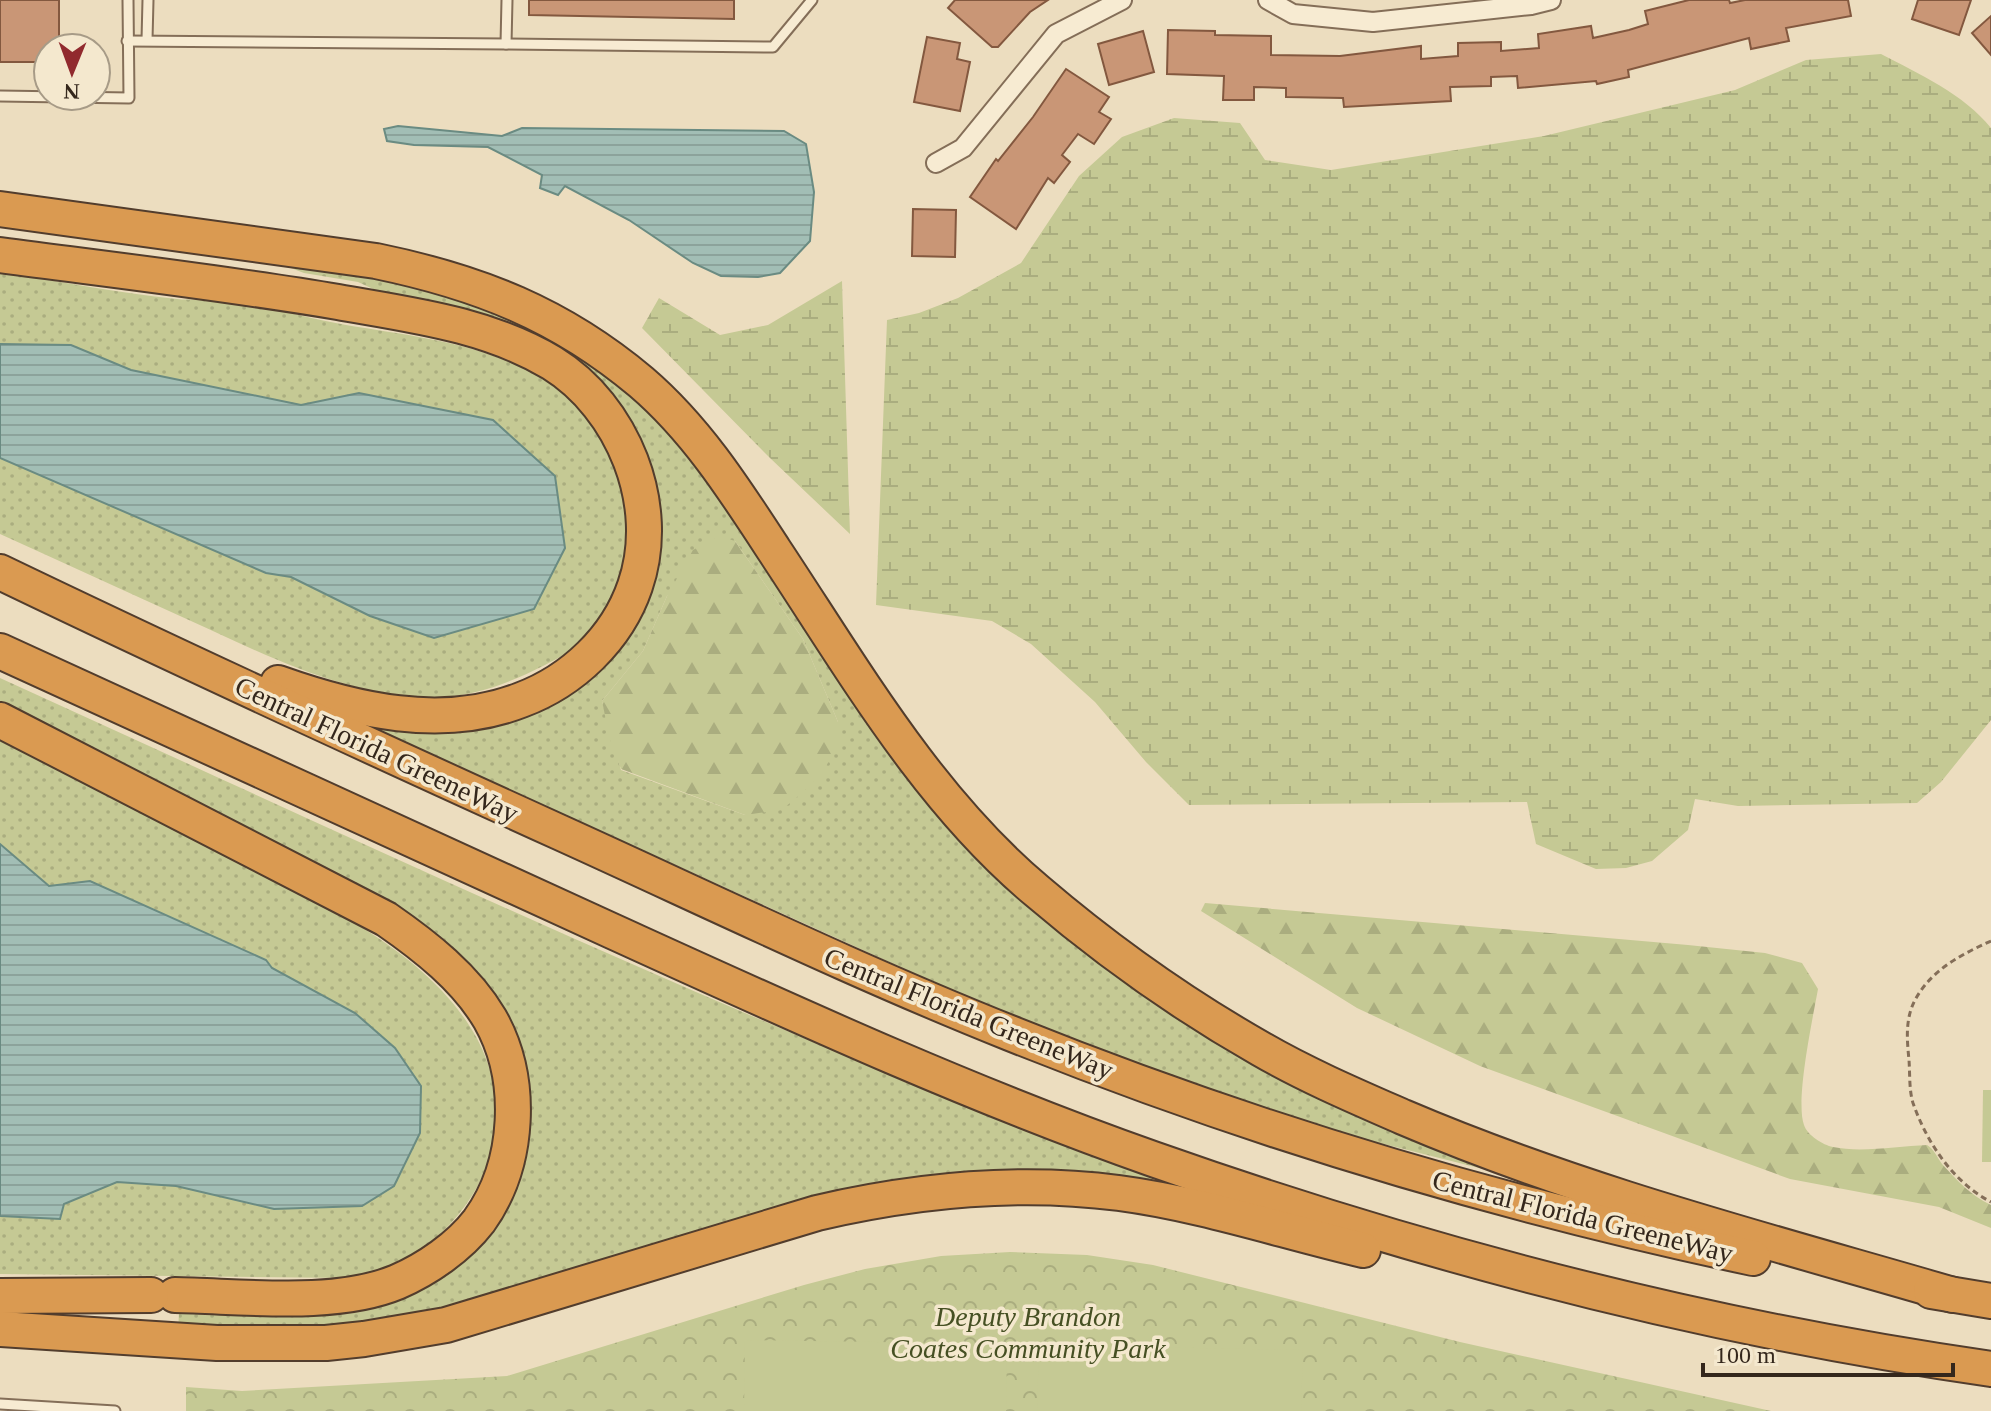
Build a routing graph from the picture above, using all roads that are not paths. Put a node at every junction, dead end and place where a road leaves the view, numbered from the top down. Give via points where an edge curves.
1 (128, 0) edge
2 (148, 0) edge
3 (507, 0) edge
4 (812, 0) edge
5 (1122, 0) edge
6 (1268, 0) edge
7 (1551, 0) edge
8 (147, 40) junction
9 (127, 41) junction
10 (506, 44) junction
11 (0, 96) edge
12 (936, 163) dead end
13 (0, 209) edge
14 (0, 255) edge
15 (0, 570) edge
16 (0, 651) edge
17 (0, 720) edge
18 (1953, 1295) junction
19 (0, 1296) edge
20 (1991, 1301) edge
21 (0, 1329) edge
22 (1763, 1329) junction
23 (1991, 1369) edge
24 (0, 1404) edge
25 (115, 1411) edge

1 - 9 lane
2 - 8 lane
3 - 10 lane
4 - 10 lane via 773,47
5 - 12 street via 1056,34 963,148
6 - 7 street via 1293,14 1373,22
8 - 9 lane
8 - 10 lane
9 - 11 lane via 129,98
13 - 18 highway via 376,261 503,296 563,326 641,382 703,445 918,764 976,833 1108,949 1263,1050 1469,1145 1592,1189
14 - 15 highway via 270,290 444,321 507,342 552,364 589,395 617,430 642,502 636,584 621,617 578,668 548,688 481,712 397,713 309,694
15 - 18 highway, Central Florida GreeneWay via 212,674 837,959 1118,1075 1274,1130 1514,1201 1733,1254
16 - 22 highway via 796,1014 1064,1126 1410,1243
17 - 19 highway via 386,919 416,940 461,982 490,1020 508,1059 513,1127 504,1168 479,1221 439,1258 396,1282 357,1294 312,1298
18 - 20 highway, Central Florida GreeneWay
21 - 22 highway via 217,1343 364,1339 446,1325 817,1213 873,1200 1006,1187 1119,1193 1192,1206 1551,1295
22 - 23 highway
24 - 25 lane

